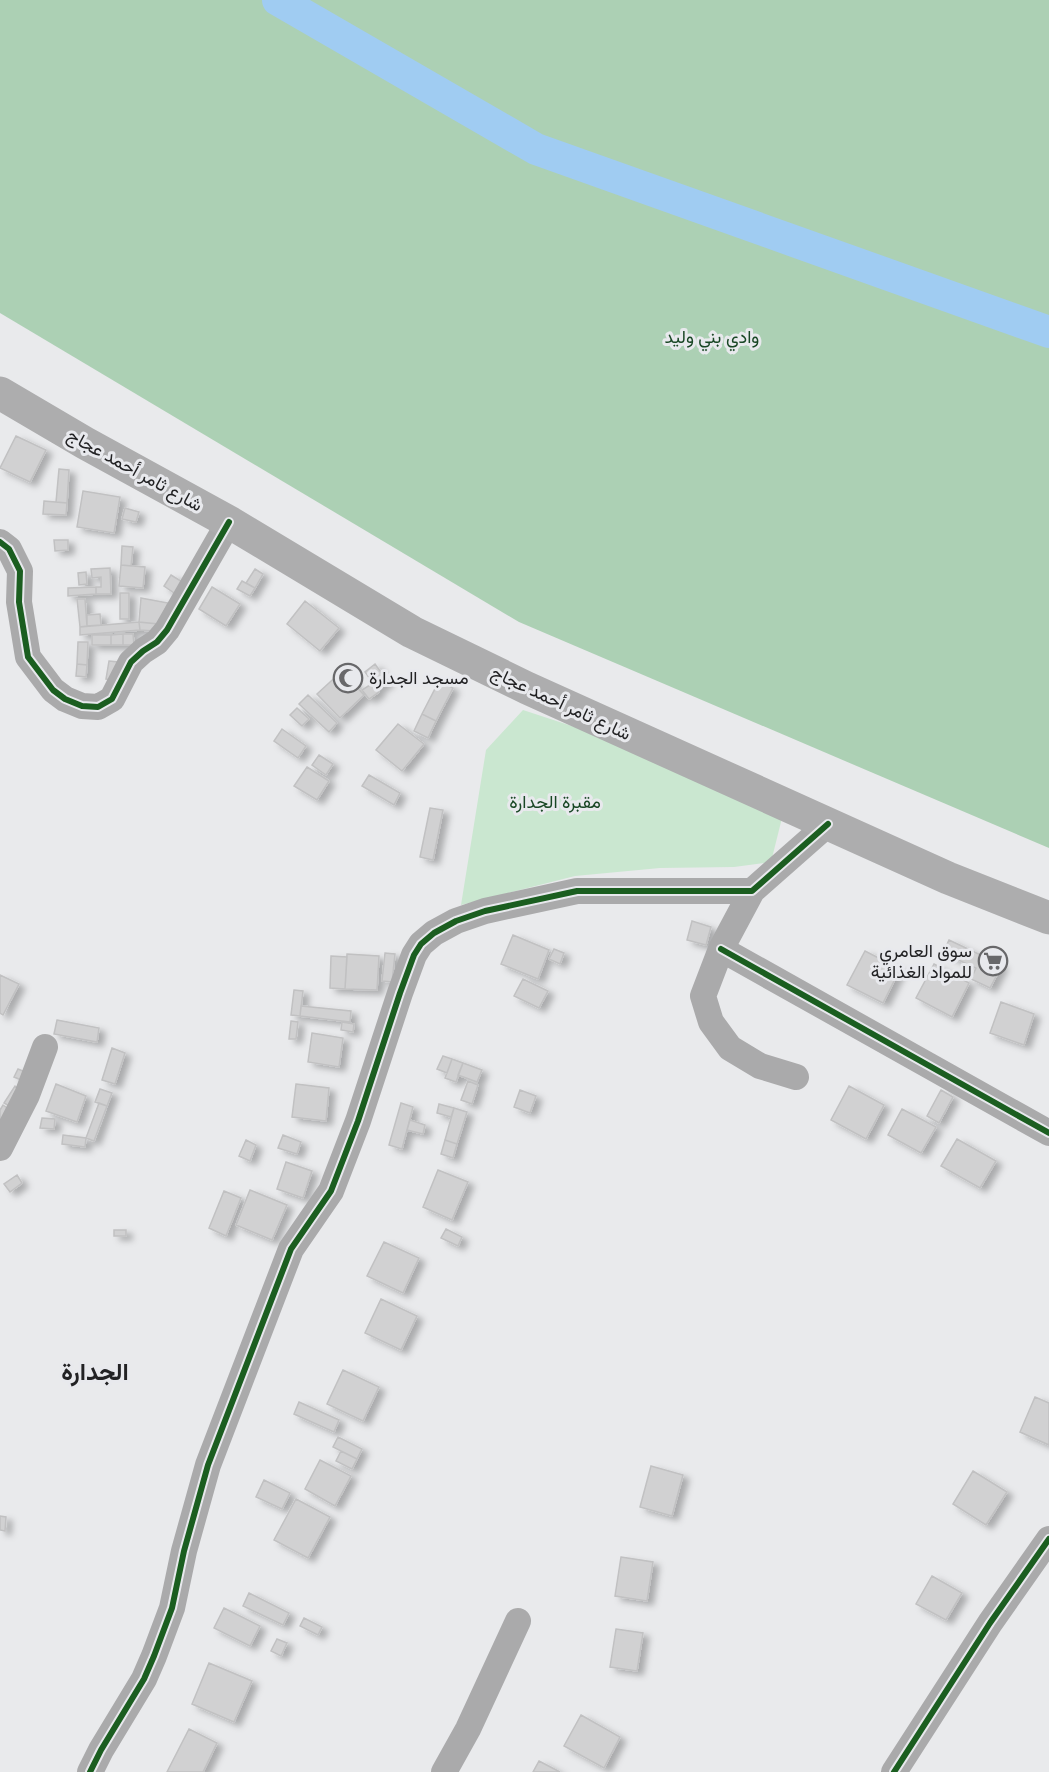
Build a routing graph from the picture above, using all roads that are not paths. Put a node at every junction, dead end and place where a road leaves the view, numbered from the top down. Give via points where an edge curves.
1 (0, 393) edge
2 (229, 522) junction
3 (0, 542) edge
4 (828, 824) junction
5 (752, 891) junction
6 (1049, 918) edge
7 (721, 948) junction
8 (45, 1047) dead end
9 (796, 1077) dead end
10 (1049, 1133) edge
11 (0, 1148) edge
12 (1049, 1539) edge
13 (518, 1621) dead end
14 (90, 1772) edge
15 (444, 1772) edge
16 (894, 1772) edge

1 - 2 main road, شارع ثامر أحمد عجاج
2 - 3 street via 167,630 131,662 112,699 98,707 65,699 53,690 28,657 19,602 20,571 9,549
2 - 4 main road, شارع ثامر أحمد عجاج via 412,632
4 - 5 street
4 - 6 main road, شارع ثامر أحمد عجاج
5 - 7 street
5 - 14 street via 577,891 485,911 456,921 421,944 399,993 331,1191 291,1249 208,1465 172,1608 154,1656
7 - 9 street via 703,996 711,1022 730,1048 760,1066
7 - 10 street
8 - 11 street via 27,1095
12 - 16 street
13 - 15 street

